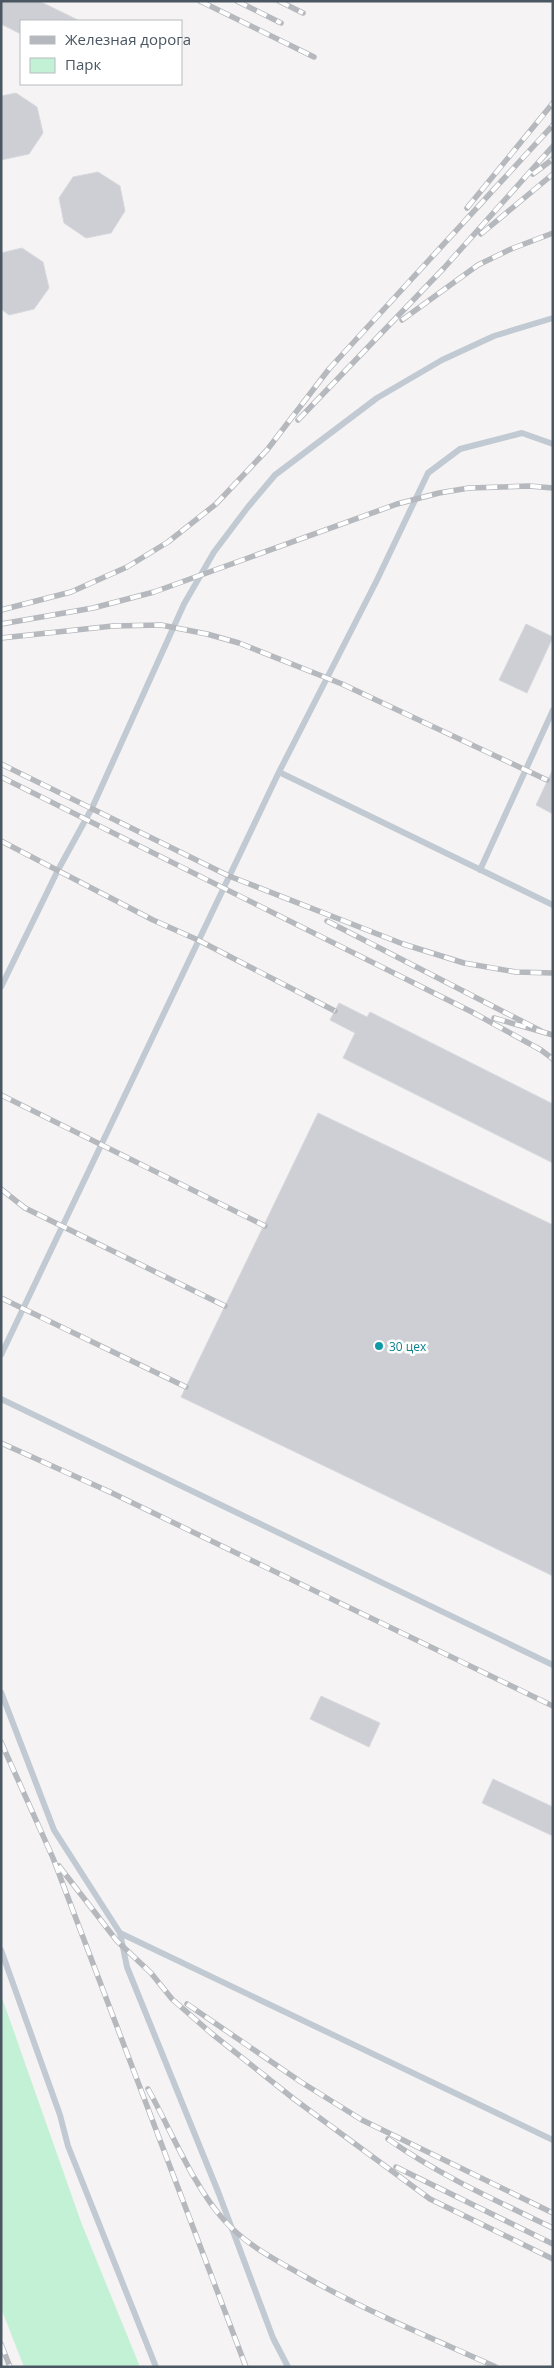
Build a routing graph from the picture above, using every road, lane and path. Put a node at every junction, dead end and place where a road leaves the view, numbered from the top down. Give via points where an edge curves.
1 (553, 318) edge
2 (553, 444) edge
3 (553, 710) edge
4 (279, 772) junction
5 (480, 870) junction
6 (553, 905) edge
7 (1, 987) edge
8 (1, 1355) edge
9 (1, 1399) edge
10 (553, 1664) edge
11 (1, 1692) edge
12 (120, 1933) junction
13 (1, 1950) edge
14 (553, 2140) edge
15 (156, 2367) edge
16 (288, 2367) edge

1 - 7 lane via 494,336 442,360 377,398 275,475 248,507 214,552 184,604 92,808
2 - 4 lane via 522,433 460,450 428,473
3 - 5 lane
4 - 5 lane
4 - 8 lane
5 - 6 lane
9 - 10 lane
11 - 12 lane via 54,1830
12 - 14 lane
12 - 16 lane via 127,1967 273,2338
13 - 15 lane via 68,2146

